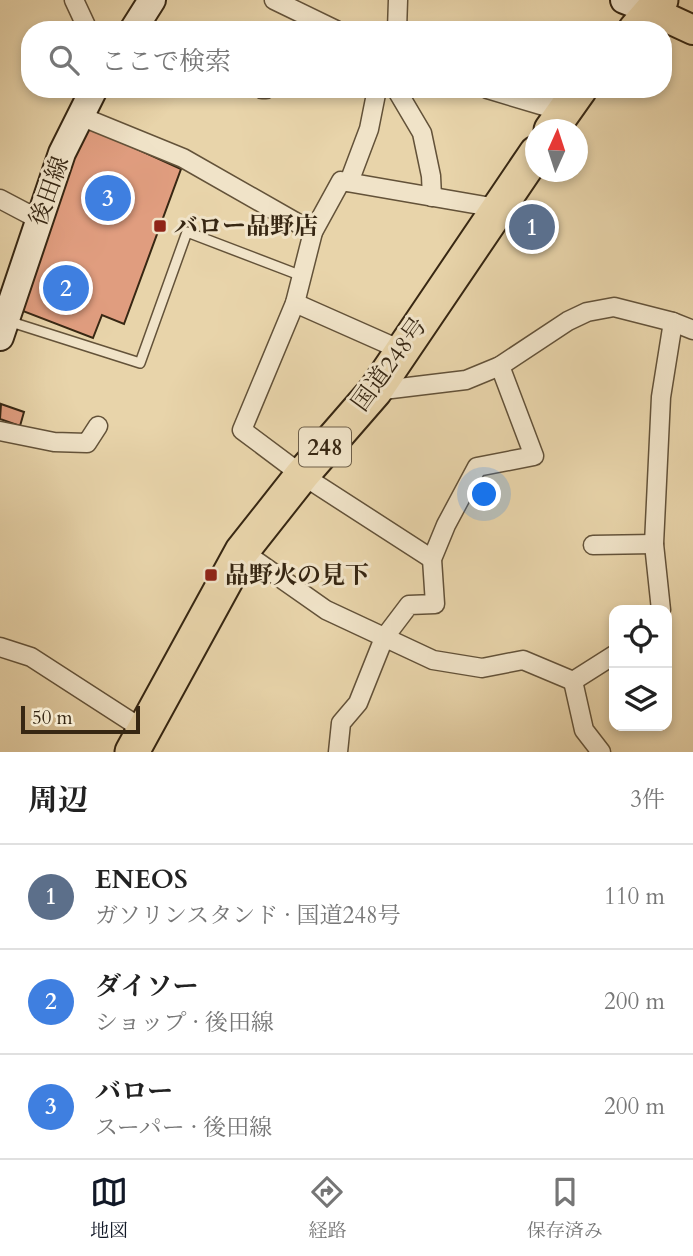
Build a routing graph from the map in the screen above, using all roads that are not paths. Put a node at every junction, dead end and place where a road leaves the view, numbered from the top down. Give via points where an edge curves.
1 (74, 0) edge
2 (152, 0) edge
3 (274, 0) edge
4 (398, 0) edge
5 (643, 10) edge
6 (84, 21) edge
7 (139, 21) edge
8 (317, 21) edge
9 (397, 21) edge
10 (670, 21) edge
11 (672, 22) edge
12 (693, 30) edge
13 (89, 98) edge
14 (375, 98) edge
15 (401, 98) edge
16 (517, 98) edge
17 (566, 98) edge
18 (574, 98) edge
19 (80, 116) junction
20 (559, 119) edge
21 (525, 169) edge
22 (349, 182) junction
23 (432, 197) junction
24 (0, 199) edge
25 (497, 208) junction
26 (38, 219) junction
27 (313, 232) junction
28 (302, 276) junction
29 (295, 303) junction
30 (673, 322) junction
31 (3, 329) edge
32 (693, 330) edge
33 (401, 350) junction
34 (500, 366) junction
35 (375, 391) junction
36 (98, 426) dead end
37 (0, 431) edge
38 (302, 475) junction
39 (654, 544) junction
40 (593, 545) dead end
41 (242, 551) junction
42 (432, 559) junction
43 (660, 605) edge
44 (384, 638) junction
45 (0, 647) edge
46 (609, 658) edge
47 (573, 681) junction
48 (138, 741) edge
49 (338, 752) edge
50 (601, 752) edge

1 - 6 street
2 - 7 street
3 - 8 street
4 - 9 street
5 - 10 main road
11 - 12 main road
13 - 19 street, 後田線
14 - 22 street
15 - 23 street via 422,133
16 - 17 street via 547,107
18 - 20 highway
19 - 26 street, 後田線
19 - 27 street via 183,158
21 - 25 highway, 国道248号 / 248
22 - 23 street
22 - 27 street via 341,181
23 - 25 street
24 - 26 street
25 - 33 highway, 国道248号 / 248
26 - 31 street, 後田線
27 - 28 street
28 - 29 street
28 - 31 lane via 187,232 140,363
29 - 33 street
29 - 38 street via 242,430
30 - 32 street
30 - 34 street via 614,307 587,312
30 - 39 street via 661,397
33 - 35 highway, 国道248号 / 248
34 - 35 street via 466,380
34 - 42 street via 534,456 477,467
35 - 38 highway, 国道248号 / 248
36 - 37 street via 88,443 54,442
38 - 41 highway, 国道248号 / 248
38 - 42 street
39 - 40 street
39 - 43 street
41 - 44 street via 326,610
41 - 48 highway, 国道248号 / 248
42 - 44 street via 435,604 409,605
44 - 47 street via 433,660 482,668 523,660
44 - 49 street via 358,703 341,723
45 - 48 street via 31,657
46 - 47 street
47 - 50 street via 584,730

